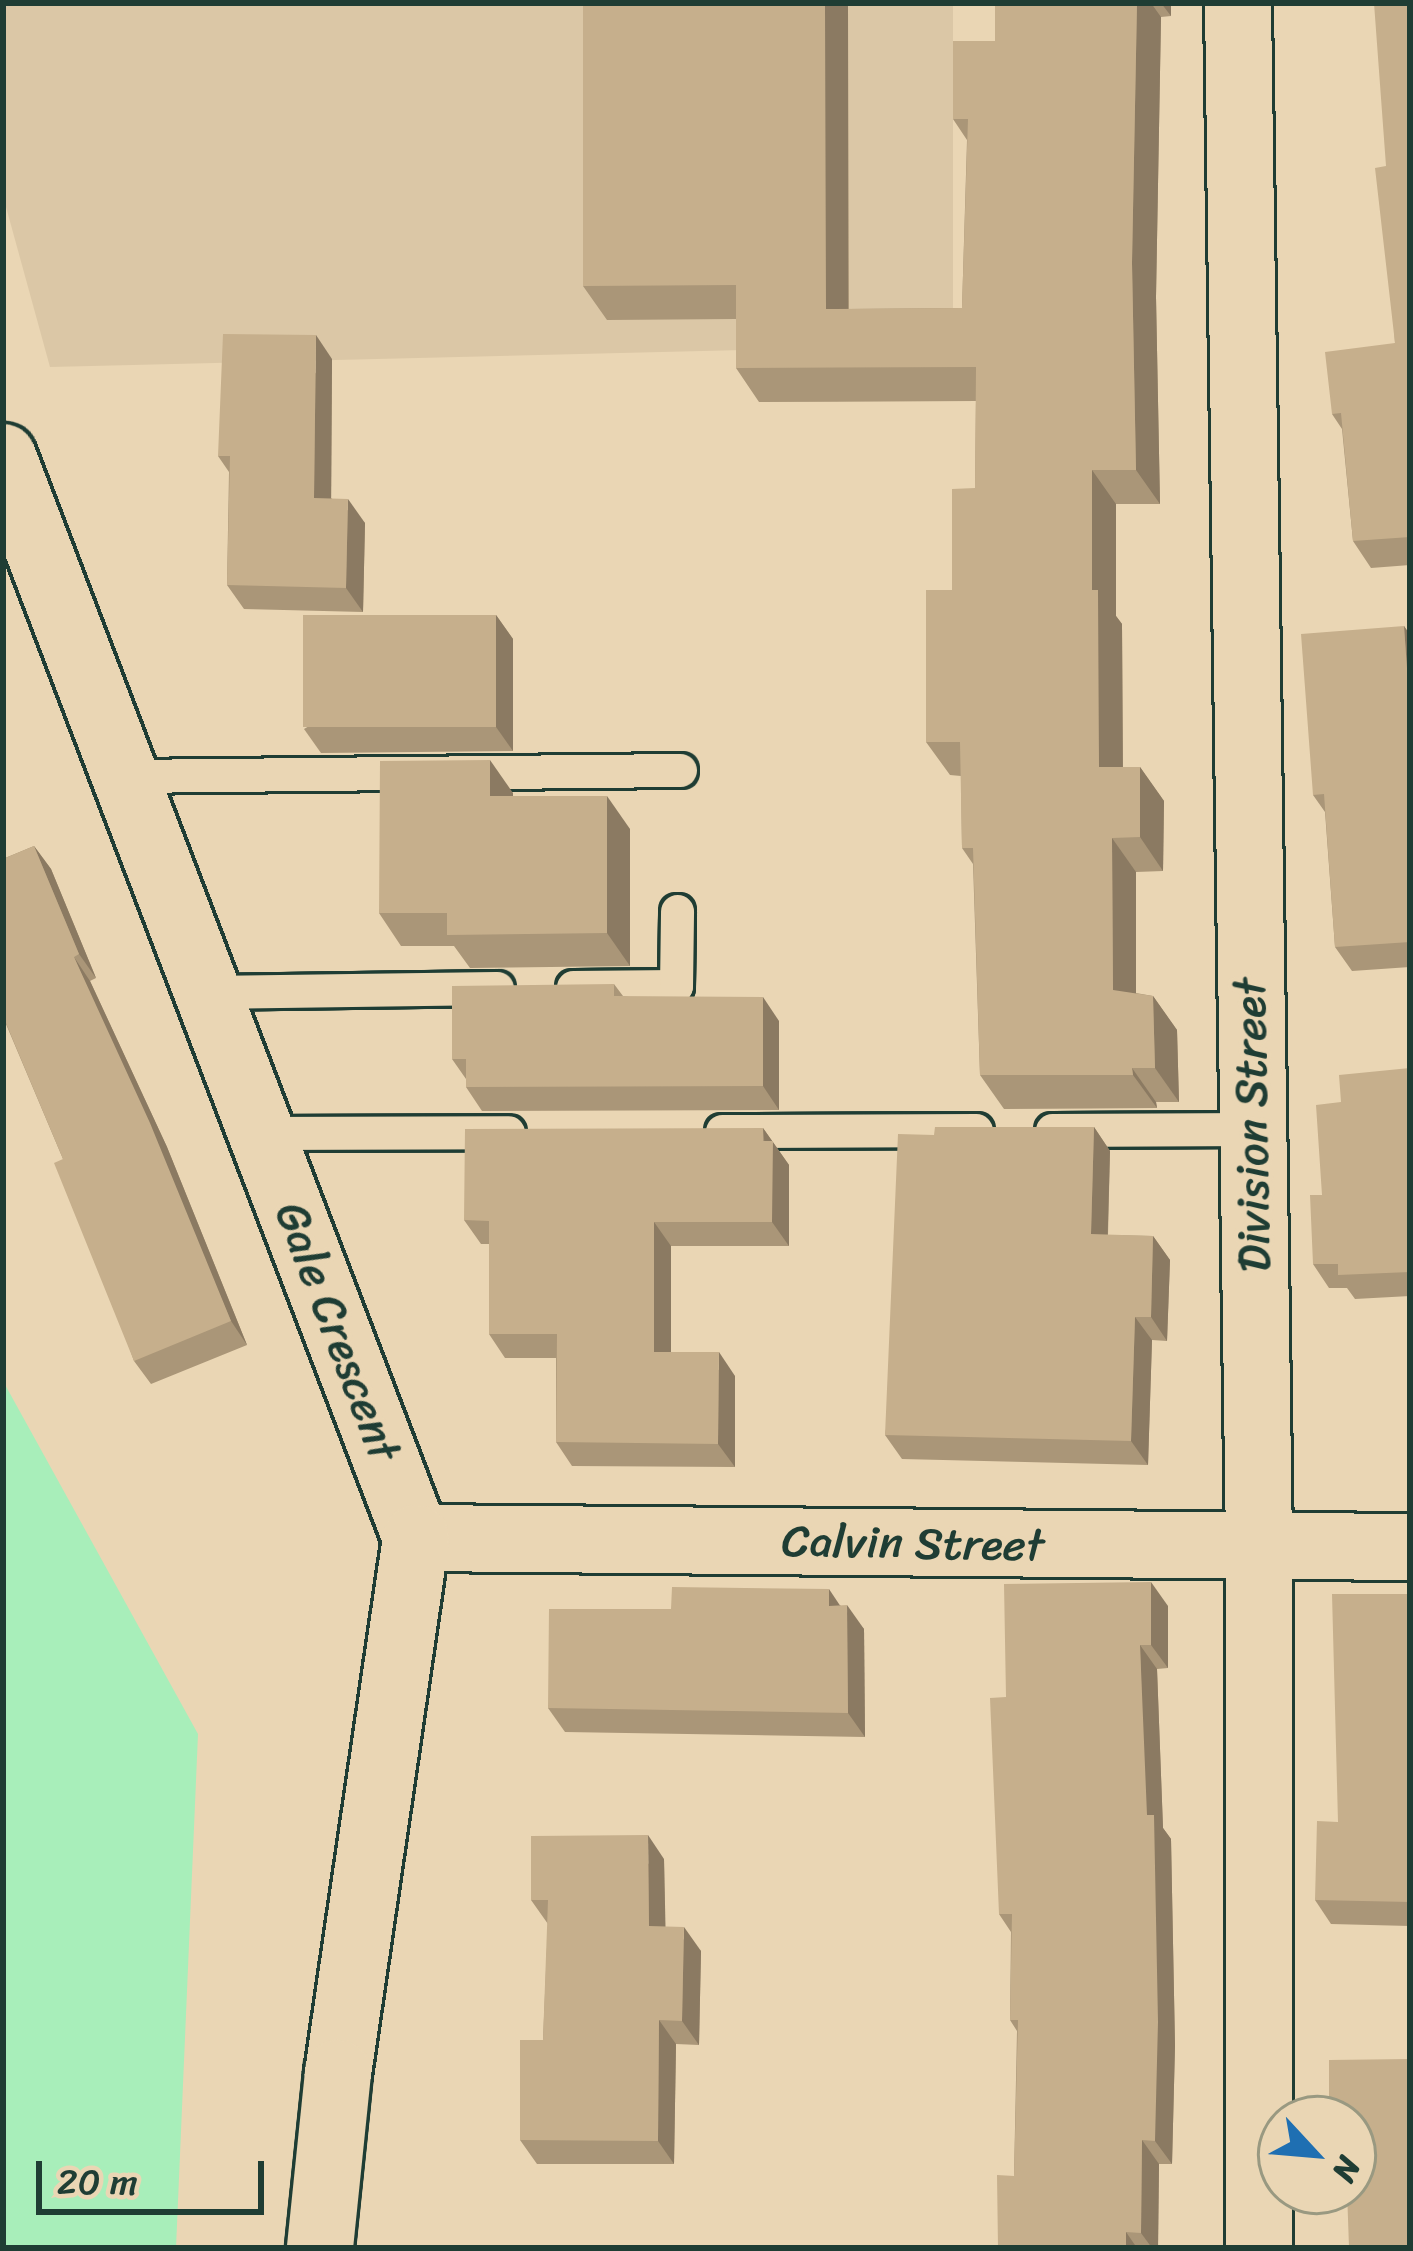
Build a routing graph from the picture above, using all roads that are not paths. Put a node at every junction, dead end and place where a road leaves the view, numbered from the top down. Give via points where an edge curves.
1 (1238, 3) edge
2 (3, 457) edge
3 (680, 770) dead end
4 (126, 776) junction
5 (677, 910) dead end
6 (207, 992) junction
7 (1254, 1129) junction
8 (684, 1131) edge
9 (261, 1132) junction
10 (543, 1132) edge
11 (416, 1538) junction
12 (1410, 1546) edge
13 (1259, 1547) junction
14 (320, 2248) edge
15 (1259, 2248) edge

1 - 7 street, Division Street
2 - 4 street, Gale Crescent
3 - 4 lane
4 - 6 street, Gale Crescent
5 - 6 lane via 676,986
6 - 9 street, Gale Crescent
7 - 8 lane
7 - 13 street, Division Street
9 - 10 lane
9 - 11 street, Gale Crescent
11 - 13 street, Calvin Street
11 - 14 street, Gale Crescent
12 - 13 street, Calvin Street
13 - 15 street, Division Street

